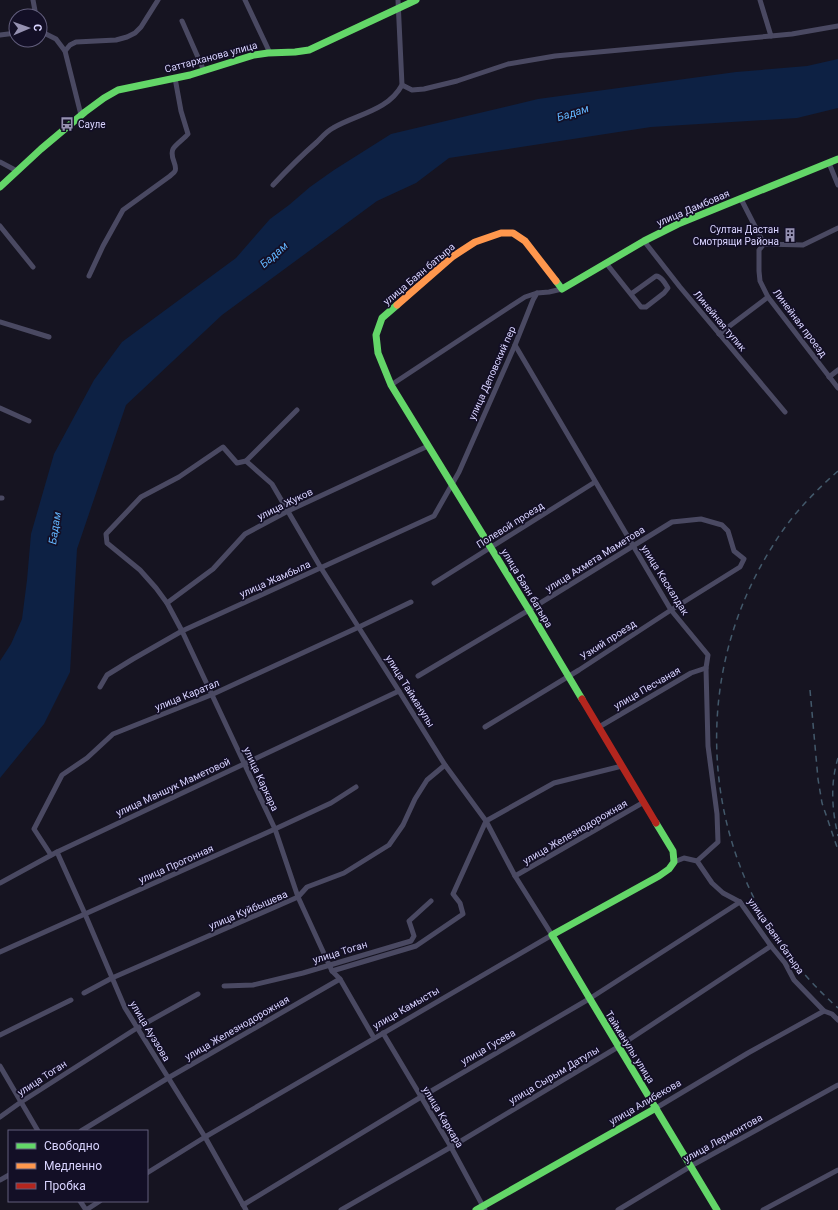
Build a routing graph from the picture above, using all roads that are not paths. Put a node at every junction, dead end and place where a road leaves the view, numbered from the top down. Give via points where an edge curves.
1 (158, 0) edge
2 (245, 0) edge
3 (416, 0) edge
4 (760, 0) edge
5 (398, 4) edge
6 (182, 21) dead end
7 (838, 26) edge
8 (48, 35) edge
9 (771, 36) junction
10 (65, 51) junction
11 (270, 53) junction
12 (204, 71) junction
13 (175, 78) junction
14 (402, 86) junction
15 (81, 115) junction
16 (838, 159) edge
17 (0, 162) edge
18 (829, 163) junction
19 (17, 170) junction
20 (273, 185) dead end
21 (838, 185) edge
22 (0, 187) edge
23 (741, 199) junction
24 (0, 226) edge
25 (838, 228) edge
26 (644, 241) junction
27 (764, 244) junction
28 (606, 263) junction
29 (33, 267) dead end
30 (89, 276) dead end
31 (562, 289) junction
32 (537, 293) junction
33 (630, 294) junction
34 (768, 298) junction
35 (0, 322) edge
36 (719, 334) junction
37 (49, 337) dead end
38 (515, 345) junction
39 (838, 370) edge
40 (830, 377) junction
41 (391, 385) junction
42 (838, 388) edge
43 (0, 408) edge
44 (298, 410) dead end
45 (785, 412) dead end
46 (29, 421) dead end
47 (428, 446) junction
48 (246, 461) junction
49 (595, 482) junction
50 (452, 484) junction
51 (288, 511) junction
52 (107, 543) joint
53 (633, 546) junction
54 (490, 548) junction
55 (740, 567) joint
56 (321, 568) junction
57 (434, 583) dead end
58 (411, 602) dead end
59 (167, 603) junction
60 (529, 610) junction
61 (671, 610) junction
62 (359, 627) junction
63 (182, 631) junction
64 (706, 668) junction
65 (418, 676) dead end
66 (568, 676) junction
67 (100, 687) dead end
68 (399, 691) junction
69 (211, 695) junction
70 (485, 727) dead end
71 (599, 727) junction
72 (244, 764) junction
73 (445, 766) junction
74 (622, 766) junction
75 (356, 787) dead end
76 (644, 802) junction
77 (486, 821) junction
78 (275, 829) junction
79 (57, 852) junction
80 (51, 855) junction
81 (697, 861) junction
82 (674, 862) junction
83 (515, 876) junction
84 (0, 883) edge
85 (298, 897) junction
86 (432, 901) dead end
87 (740, 902) junction
88 (85, 914) junction
89 (552, 935) junction
90 (771, 946) junction
91 (0, 952) edge
92 (329, 965) junction
93 (332, 971) junction
94 (112, 978) junction
95 (340, 979) junction
96 (224, 986) dead end
97 (84, 993) dead end
98 (198, 994) dead end
99 (589, 999) junction
100 (71, 1000) dead end
101 (824, 1012) junction
102 (838, 1020) edge
103 (138, 1028) junction
104 (383, 1033) junction
105 (0, 1035) edge
106 (374, 1038) junction
107 (618, 1047) junction
108 (0, 1066) edge
109 (168, 1078) junction
110 (838, 1085) edge
111 (421, 1097) junction
112 (20, 1102) junction
113 (656, 1108) junction
114 (0, 1117) edge
115 (37, 1130) edge
116 (83, 1130) edge
117 (204, 1138) junction
118 (451, 1147) junction
119 (691, 1166) junction
120 (838, 1170) edge
121 (148, 1172) edge
122 (98, 1202) edge
123 (243, 1205) junction
124 (484, 1208) edge
125 (86, 1210) edge
126 (246, 1210) edge
127 (341, 1210) edge
128 (476, 1210) edge
129 (618, 1210) edge
130 (717, 1210) edge
131 (763, 1210) edge

1 - 10 street via 141,27 127,38 76,42
2 - 11 street
3 - 5 street, Саттарханова улица
4 - 9 street
5 - 11 street, Саттарханова улица via 369,22 309,50
5 - 14 street
6 - 12 street
7 - 9 street
8 - 10 street via 56,39
9 - 14 street via 555,56 508,64 424,89 412,90
10 - 15 street
11 - 12 street, Саттарханова улица via 234,60
12 - 13 street, Саттарханова улица
13 - 15 street, Саттарханова улица via 118,90
13 - 30 street via 188,134 173,148 175,171 123,210
14 - 20 street via 390,101 332,128 298,158
15 - 19 street, Саттарханова улица
16 - 18 street, улица Дамбовая
17 - 19 street
18 - 21 street
18 - 23 street, улица Дамбовая
19 - 22 street, Саттарханова улица
23 - 26 street, улица Дамбовая via 678,224
23 - 27 street
24 - 29 street
25 - 27 street via 803,245
26 - 28 street, улица Дамбовая
26 - 36 street, Линейная тупик
27 - 34 street, Линейная проезд via 759,250 759,271 760,281
28 - 31 street, улица Дамбовая
28 - 33 street
31 - 32 street
31 - 41 street, улица Баян батыра via 525,241 513,233 501,233 475,242 452,257 382,318 376,335 378,353
32 - 38 street, улица Деповский пер
32 - 41 street via 524,297
33 - 33 street via 641,307 646,307 668,288 663,280 656,276
34 - 36 street
34 - 40 street, Линейная проезд
35 - 37 street
36 - 45 street, Линейная тупик
38 - 49 street, улица Каскалдак
38 - 50 street, улица Деповский пер
39 - 40 street
40 - 42 street, Линейная проезд
41 - 47 street, улица Баян батыра
43 - 46 street
44 - 48 street
47 - 50 street, улица Баян батыра
47 - 51 street, улица Жуков
48 - 51 street, улица Тайманулы via 272,484
48 - 52 street, улица Тайманулы via 237,462 223,448 179,477 141,497 106,534
49 - 53 street, улица Каскалдак
49 - 54 street, Полевой проезд
50 - 54 street, улица Баян батыра
50 - 56 street, улица Жамбыла via 434,516
51 - 56 street, улица Тайманулы
51 - 59 street, улица Жуков via 245,534 213,569
52 - 59 street, улица Каркара via 140,570
53 - 55 street, улица Ахмета Маметова via 672,522 701,519 722,525 728,531 734,551 744,559
53 - 60 street, улица Ахмета Маметова
53 - 61 street, улица Каскалдак
54 - 57 street, Полевой проезд
54 - 60 street, улица Баян батыра
55 - 61 street, Узкий проезд
56 - 62 street, улица Тайманулы
56 - 63 street, улица Жамбыла
58 - 62 street, улица Каратал
59 - 63 street, улица Каркара
60 - 65 street, улица Ахмета Маметова
60 - 66 street, улица Баян батыра
61 - 64 street, улица Каскалдак via 708,655
61 - 66 street, Узкий проезд
62 - 68 street, улица Тайманулы
62 - 69 street, улица Каратал
63 - 67 street, улица Жамбыла via 108,675
63 - 69 street, улица Каркара
64 - 71 street, улица Песчаная via 691,673
64 - 81 street, улица Каскалдак via 708,746 718,842
66 - 70 street, Узкий проезд
66 - 71 street, улица Баян батыра
68 - 72 street, улица Маншук Маметовой
68 - 73 street, улица Тайманулы
69 - 72 street, улица Каркара
69 - 80 street, улица Каратал via 113,734 87,758 62,775 34,829
71 - 74 street, улица Баян батыра
72 - 78 street, улица Каркара
72 - 79 street, улица Маншук Маметовой
73 - 77 street, улица Тайманулы
73 - 85 street, улица Куйбышева via 427,780 389,845 344,873 307,887
74 - 76 street, улица Баян батыра
74 - 77 street via 554,783
75 - 78 street, улица Прогонная via 331,803
76 - 82 street, улица Баян батыра via 673,851
76 - 83 street, улица Железнодорожная
77 - 83 street, улица Тайманулы
77 - 93 street via 453,894 460,903 463,914 416,946
78 - 85 street, улица Каркара
78 - 88 street, улица Прогонная
79 - 80 street, улица Маншук Маметовой
79 - 88 street, улица Ауэзова
80 - 84 street, улица Маншук Маметовой
81 - 82 street via 684,858
81 - 87 street, улица Баян батыра via 712,883 723,893
82 - 89 street, улица Камысты via 659,876
83 - 89 street, улица Тайманулы
85 - 92 street, улица Каркара
85 - 94 street, улица Куйбышева
86 - 92 street, улица Тоган via 409,921 414,936 411,941
87 - 90 street, улица Баян батыра
87 - 99 street, улица Гусева
88 - 91 street, улица Прогонная
88 - 94 street, улица Ауэзова
89 - 99 street, Тайманулы улица
89 - 104 street, улица Камысты
90 - 101 street, улица Баян батыра via 785,963 794,980
90 - 107 street, улица Сырым Датулы
92 - 93 street, улица Каркара
92 - 96 street, улица Тоган via 254,984
93 - 95 street, улица Каркара
94 - 97 street, улица Куйбышева
94 - 103 street, улица Ауэзова via 125,1008
95 - 106 street, улица Каркара
95 - 109 street, улица Железнодорожная
98 - 103 street, улица Тоган
99 - 107 street, Тайманулы улица
99 - 111 street, улица Гусева
100 - 105 street
101 - 102 street, улица Баян батыра via 832,1014
101 - 113 street, улица Алибекова via 748,1053
103 - 109 street, улица Ауэзова
103 - 112 street, улица Тоган
104 - 106 street, улица Камысты
104 - 111 street, улица Каркара
106 - 117 street, улица Камысты
107 - 113 street, Тайманулы улица
107 - 118 street, улица Сырым Датулы
108 - 112 street
109 - 116 street, улица Железнодорожная
109 - 117 street, улица Ауэзова
110 - 119 street, улица Лермонтова
111 - 118 street, улица Каркара
111 - 123 street, улица Гусева
112 - 114 street, улица Тоган
112 - 115 street
113 - 119 street, Тайманулы улица
113 - 124 street, улица Алибекова
117 - 121 street, улица Камысты
117 - 123 street, улица Ауэзова
118 - 124 street, улица Каркара
118 - 127 street, улица Сырым Датулы
119 - 129 street, улица Лермонтова
119 - 130 street, Тайманулы улица
120 - 131 street
122 - 125 street
123 - 126 street, улица Ауэзова
124 - 128 street, улица Алибекова

